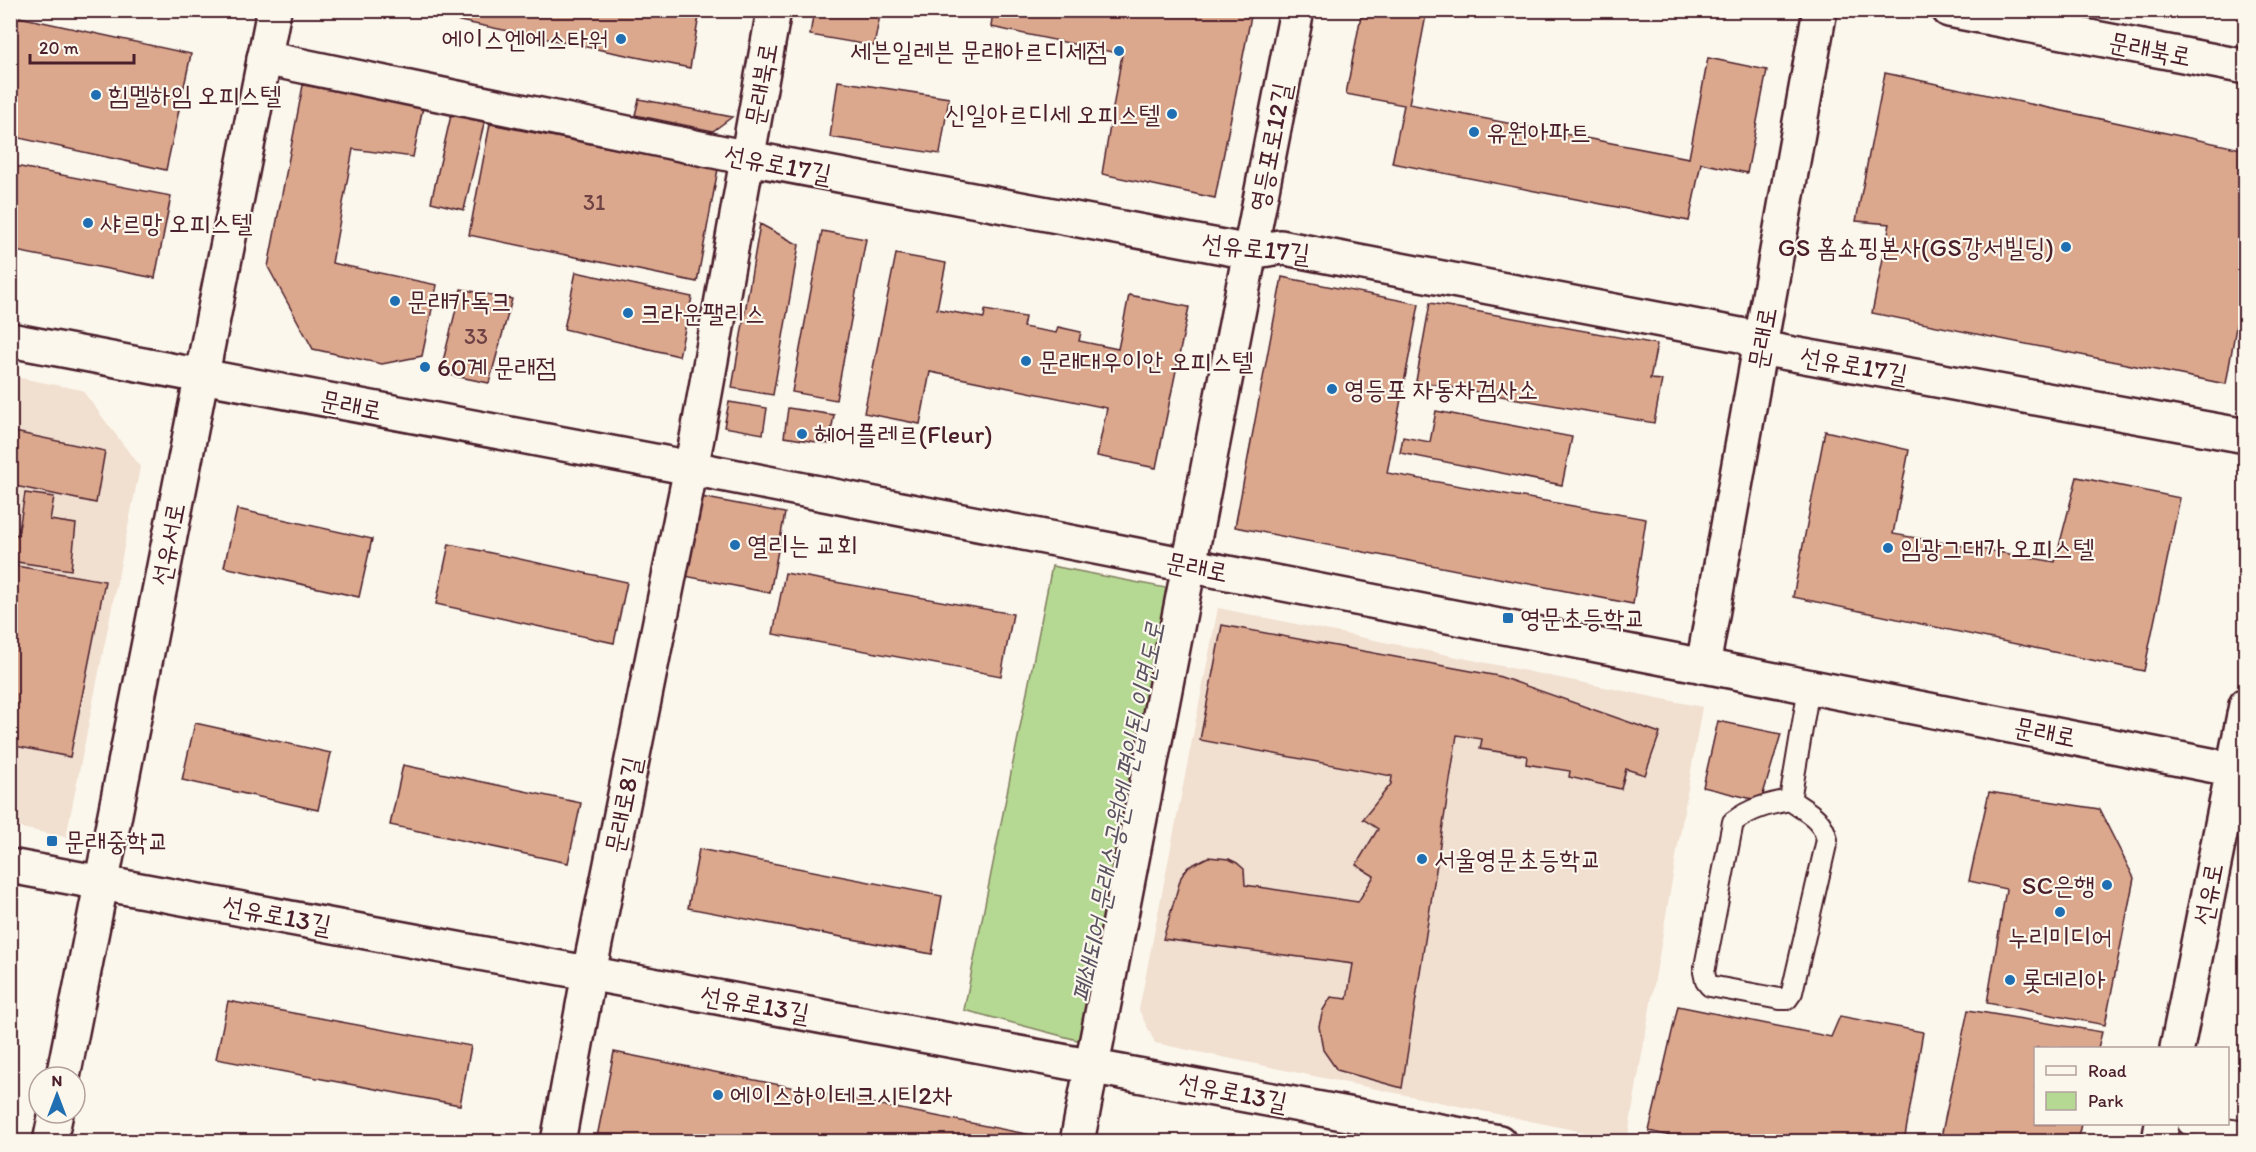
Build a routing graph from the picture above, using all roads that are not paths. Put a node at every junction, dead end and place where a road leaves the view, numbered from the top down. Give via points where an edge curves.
1 (274, 10) edge
2 (774, 10) edge
3 (1297, 10) edge
4 (1820, 10) edge
5 (1949, 10) edge
6 (264, 58) junction
7 (2246, 67) edge
8 (748, 158) junction
9 (1250, 252) junction
10 (10, 340) edge
11 (1760, 348) junction
12 (201, 376) junction
13 (2246, 436) edge
14 (691, 468) junction
15 (1189, 566) junction
16 (1703, 666) junction
17 (1809, 687) junction
18 (2246, 705) edge
19 (2239, 771) edge
20 (1790, 800) junction
21 (10, 866) edge
22 (102, 883) junction
23 (589, 973) junction
24 (2177, 1047) edge
25 (65, 1065) edge
26 (1092, 1066) junction
27 (54, 1125) edge
28 (2162, 1125) edge
29 (2195, 1125) edge
30 (2246, 1132) edge
31 (50, 1142) edge
32 (558, 1142) edge
33 (1077, 1142) edge
34 (1499, 1142) edge
35 (2159, 1142) edge

1 - 6 street, 선유서로
2 - 8 street, 문래북로
3 - 9 street, 영등포로12길
4 - 11 street, 문래로
5 - 7 street, 문래북로
6 - 8 street, 선유로17길
6 - 12 street, 선유서로
8 - 9 street, 선유로17길
8 - 14 street
9 - 11 street, 선유로17길 via 1280,247 1744,336
9 - 15 street, 영등포로12길
10 - 12 street, 문래로
11 - 13 street, 선유로17길
11 - 16 street, 문래로
12 - 14 street, 문래로
12 - 22 street, 선유서로
14 - 15 street, 문래로
14 - 23 street, 문래로8길
15 - 16 street, 문래로
15 - 26 street, 영등포로12길
16 - 17 street, 문래로
17 - 19 street, 문래로
17 - 20 lane
18 - 19 street, 선유로
19 - 24 street, 선유로
20 - 20 lane via 1761,806 1733,822 1704,972 1710,986 1780,999 1786,999 1792,992 1827,840 1818,820
21 - 22 street, 선유로13길
22 - 23 street, 선유로13길
22 - 25 street, 선유서로
23 - 26 street, 선유로13길
23 - 32 street, 문래로8길
26 - 33 street, 영등포로12길
26 - 34 street, 선유로13길
27 - 31 street
28 - 35 street
29 - 30 lane

